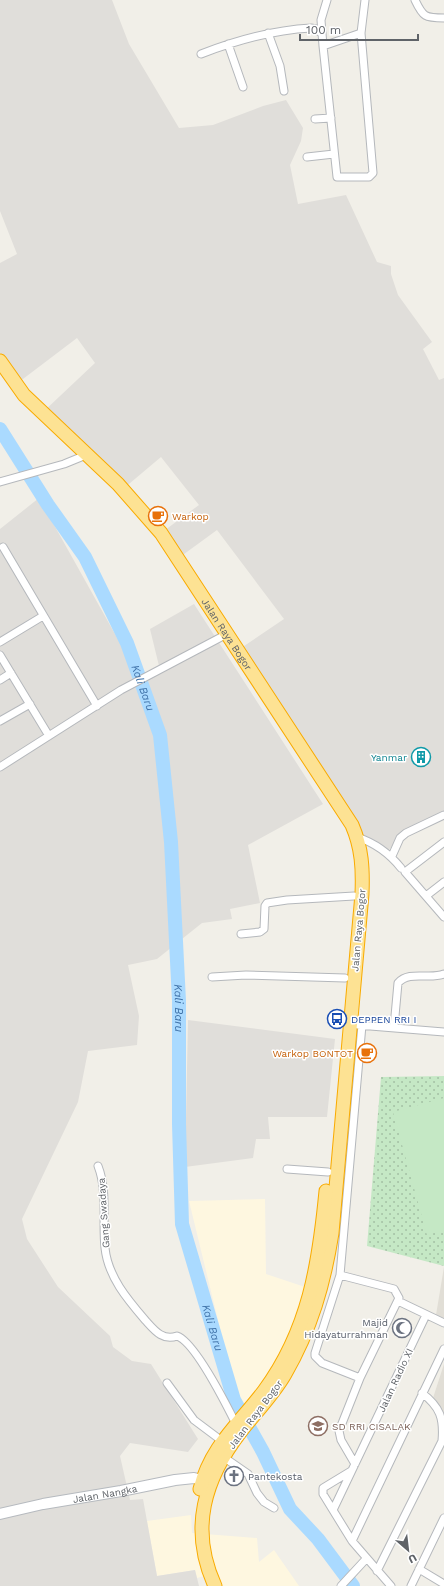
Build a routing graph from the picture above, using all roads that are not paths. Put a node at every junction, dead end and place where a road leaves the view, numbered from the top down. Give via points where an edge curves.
1 (327, 0) edge
2 (365, 0) edge
3 (415, 0) edge
4 (444, 18) edge
5 (268, 33) junction
6 (321, 33) junction
7 (361, 33) junction
8 (228, 44) junction
9 (323, 46) junction
10 (201, 54) dead end
11 (243, 87) dead end
12 (284, 91) dead end
13 (331, 118) junction
14 (315, 119) dead end
15 (334, 154) junction
16 (307, 157) dead end
17 (0, 361) edge
18 (0, 374) edge
19 (83, 456) junction
20 (0, 482) edge
21 (3, 547) dead end
22 (43, 616) junction
23 (224, 636) junction
24 (0, 642) edge
25 (0, 655) edge
26 (11, 673) junction
27 (0, 680) edge
28 (30, 704) junction
29 (97, 706) junction
30 (0, 721) edge
31 (49, 736) junction
32 (0, 767) edge
33 (444, 815) edge
34 (357, 838) junction
35 (444, 842) edge
36 (392, 856) junction
37 (403, 870) junction
38 (444, 882) edge
39 (354, 896) junction
40 (426, 896) junction
41 (444, 917) edge
42 (241, 934) dead end
43 (444, 974) edge
44 (212, 976) dead end
45 (345, 978) junction
46 (351, 1025) junction
47 (394, 1027) junction
48 (444, 1032) edge
49 (98, 1166) dead end
50 (287, 1169) dead end
51 (328, 1172) junction
52 (340, 1275) junction
53 (398, 1301) junction
54 (426, 1315) junction
55 (444, 1323) edge
56 (444, 1349) edge
57 (360, 1378) junction
58 (166, 1383) dead end
59 (268, 1393) junction
60 (422, 1393) junction
61 (238, 1426) junction
62 (222, 1441) junction
63 (443, 1442) edge
64 (219, 1455) junction
65 (355, 1464) junction
66 (352, 1471) junction
67 (206, 1481) junction
68 (274, 1508) dead end
69 (333, 1510) junction
70 (0, 1514) edge
71 (444, 1518) edge
72 (352, 1541) junction
73 (366, 1559) junction
74 (419, 1570) junction
75 (377, 1571) junction
76 (343, 1584) edge
77 (444, 1584) edge
78 (207, 1586) edge
79 (216, 1586) edge
80 (391, 1586) edge
81 (411, 1586) edge

1 - 6 street via 321,20
2 - 7 street
3 - 4 street via 426,16
5 - 6 street via 312,28
5 - 8 street
5 - 12 street via 280,66
6 - 9 street
7 - 9 street
7 - 15 street via 373,173 369,177 337,177
8 - 10 street
8 - 11 street
9 - 13 street
13 - 14 street
13 - 15 street
15 - 16 street
17 - 19 highway, Jalan Raya Bogor via 24,395
18 - 19 highway, Jalan Raya Bogor via 30,412
19 - 20 street
19 - 23 highway, Jalan Raya Bogor via 142,508
21 - 22 street
22 - 24 street
22 - 29 street
23 - 29 street via 121,690
23 - 34 highway, Jalan Raya Bogor via 328,788 352,825
23 - 39 highway, Jalan Raya Bogor via 347,833 355,865
25 - 26 street
26 - 27 street
26 - 28 street
28 - 30 street
28 - 31 street
29 - 31 street
31 - 32 street
33 - 36 street via 406,833 400,838
34 - 36 street via 367,840
34 - 46 highway, Jalan Raya Bogor via 363,873
35 - 37 street
36 - 37 street
37 - 40 street
38 - 40 street
39 - 42 street via 267,903 264,929 260,932
39 - 45 highway, Jalan Raya Bogor
40 - 41 street
43 - 47 street via 407,977 398,983
44 - 45 street
45 - 46 highway, Jalan Raya Bogor
46 - 47 street
46 - 51 highway, Jalan Raya Bogor
46 - 52 street
46 - 59 highway, Jalan Raya Bogor via 332,1233 326,1271 318,1301 296,1355
47 - 48 street
49 - 61 street, Gang Swadaya via 103,1189 105,1248 111,1272 123,1293 158,1334 167,1338 177,1336 185,1342 220,1392
50 - 51 street
51 - 59 highway, Jalan Raya Bogor via 322,1237 311,1293
52 - 53 street via 394,1289 398,1294
52 - 57 street via 315,1356 322,1363
53 - 54 street
53 - 57 street
54 - 55 street
54 - 65 street, Jalan Radio XI
56 - 60 street
57 - 65 street via 339,1431 341,1440
58 - 62 street via 194,1420
59 - 61 highway, Jalan Raya Bogor
60 - 63 street via 437,1407 441,1416
60 - 72 street
61 - 62 highway, Jalan Raya Bogor
61 - 64 highway, Jalan Raya Bogor
62 - 64 highway, Jalan Raya Bogor
63 - 75 street
64 - 67 highway, Jalan Raya Bogor
64 - 68 street via 248,1474 257,1493 264,1502
65 - 66 street, Jalan Radio XI
66 - 69 street, Jalan Radio XI
66 - 69 street via 323,1488 323,1494
67 - 70 street, Jalan Nangka via 194,1478 175,1480
67 - 78 highway, Jalan Raya Bogor via 197,1504 194,1536 199,1567
67 - 79 highway, Jalan Raya Bogor via 202,1536 207,1565
69 - 72 street
71 - 74 street
72 - 73 street
73 - 75 street
73 - 76 street
74 - 77 street
74 - 81 street
75 - 80 street

